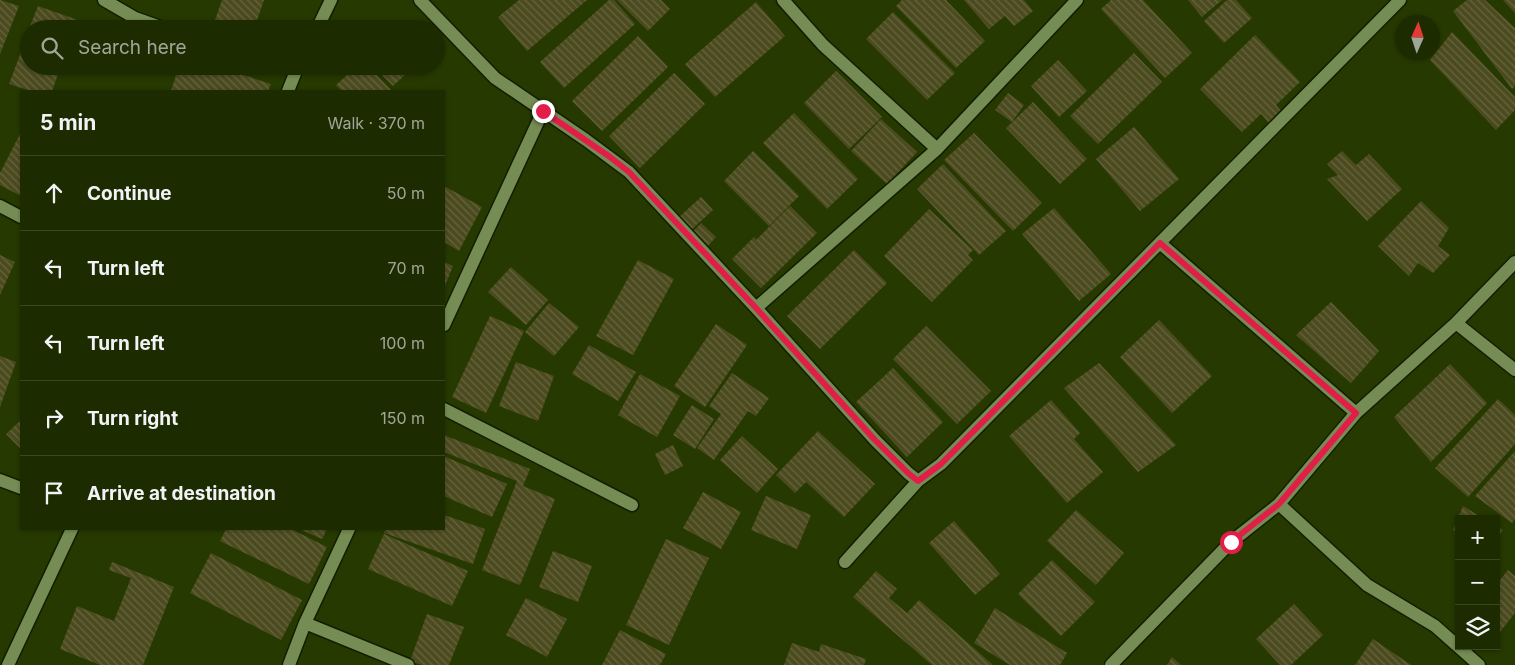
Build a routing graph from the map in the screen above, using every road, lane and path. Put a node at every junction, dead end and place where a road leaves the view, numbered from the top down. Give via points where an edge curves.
1 (104, 0) edge
2 (331, 0) edge
3 (420, 0) edge
4 (783, 0) edge
5 (1078, 0) edge
6 (1400, 0) edge
7 (141, 20) edge
8 (321, 20) edge
9 (439, 20) edge
10 (445, 26) edge
11 (294, 75) edge
12 (288, 90) edge
13 (543, 111) junction
14 (937, 149) junction
15 (0, 206) edge
16 (20, 216) edge
17 (1160, 243) junction
18 (1515, 262) edge
19 (756, 308) junction
20 (445, 323) edge
21 (1456, 323) junction
22 (1515, 370) edge
23 (445, 410) edge
24 (1356, 413) junction
25 (0, 480) edge
26 (918, 481) junction
27 (20, 488) edge
28 (1279, 504) junction
29 (632, 505) dead end
30 (72, 530) edge
31 (349, 530) edge
32 (845, 562) dead end
33 (305, 623) junction
34 (8, 665) edge
35 (288, 665) edge
36 (408, 665) edge
37 (1111, 665) edge
38 (1479, 665) edge

1 - 7 street
2 - 8 street
3 - 9 street
4 - 14 street via 822,45
5 - 14 street
6 - 17 street
10 - 13 street via 495,78
11 - 12 street
13 - 19 street via 629,172
13 - 20 street
14 - 19 street
15 - 16 street
17 - 24 street
17 - 26 street via 941,464
18 - 21 street
19 - 26 street via 875,440
21 - 22 street
21 - 24 street
23 - 29 street
24 - 28 street
25 - 27 street
26 - 32 street
28 - 37 street via 1231,542
28 - 38 street via 1367,585 1436,626
30 - 34 street
31 - 33 street
33 - 35 street
33 - 36 street

